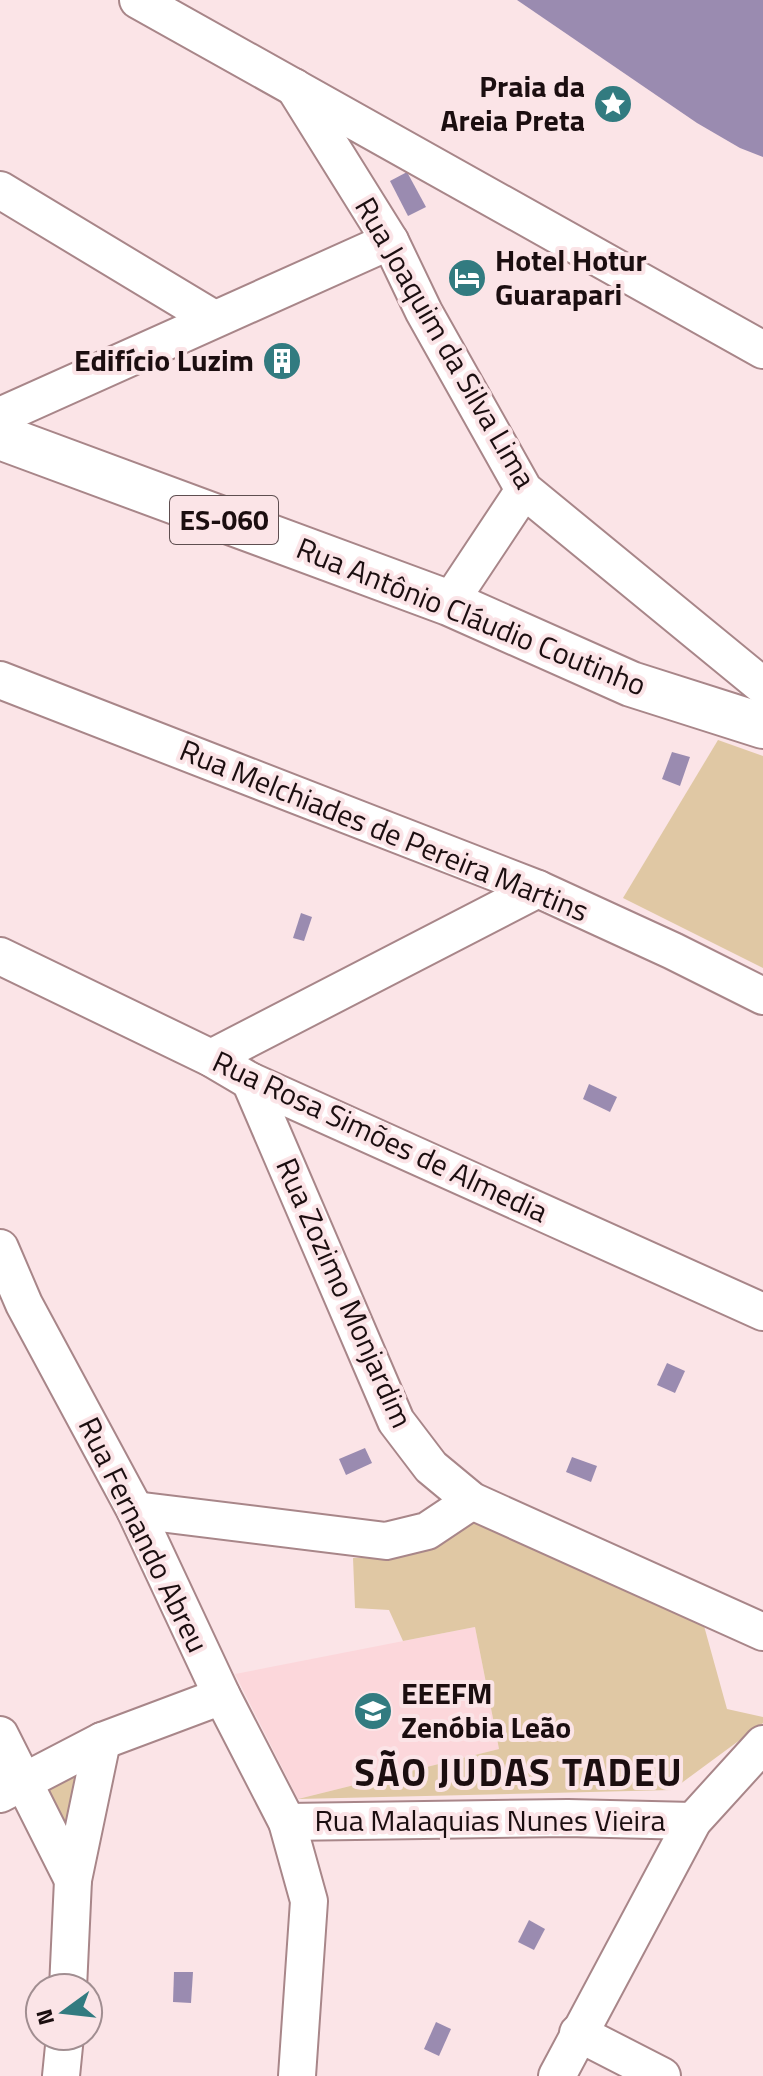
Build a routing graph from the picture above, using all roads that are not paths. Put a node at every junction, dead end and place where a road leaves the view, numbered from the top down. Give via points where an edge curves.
1 (138, 0) edge
2 (294, 87) junction
3 (0, 190) edge
4 (390, 241) junction
5 (214, 319) junction
6 (763, 350) edge
7 (0, 416) edge
8 (0, 437) edge
9 (524, 490) junction
10 (449, 603) junction
11 (0, 680) edge
12 (763, 686) edge
13 (763, 726) edge
14 (538, 889) junction
15 (0, 956) edge
16 (763, 996) edge
17 (211, 1058) junction
18 (250, 1081) junction
19 (0, 1248) edge
20 (12, 1310) edge
21 (763, 1312) edge
22 (472, 1501) junction
23 (135, 1510) junction
24 (763, 1632) edge
25 (222, 1696) junction
26 (0, 1735) edge
27 (102, 1741) junction
28 (763, 1744) edge
29 (12, 1788) edge
30 (693, 1821) junction
31 (287, 1822) junction
32 (73, 1880) junction
33 (69, 1972) edge
34 (578, 2033) junction
35 (63, 2052) edge
36 (61, 2076) edge
37 (297, 2076) edge
38 (557, 2076) edge
39 (662, 2076) edge

1 - 2 street, Rua Joaquim da Silva Lima
2 - 4 street, Rua Joaquim da Silva Lima
2 - 6 street
3 - 5 street
4 - 5 street
4 - 9 street, Rua Joaquim da Silva Lima
5 - 7 street
8 - 10 main road, Rua Antônio Cláudio Coutinho / ES-060
9 - 10 street
9 - 12 street, Rua Joaquim da Silva Lima
10 - 13 main road, Rua Antônio Cláudio Coutinho / ES-060 via 631,684
11 - 14 street, Rua Melchiades de Pereira Martins
14 - 16 street, Rua Melchiades de Pereira Martins
14 - 17 street
15 - 17 street, Rua Rosa Simões de Almedia
17 - 18 street, Rua Rosa Simões de Almedia
18 - 21 street, Rua Rosa Simões de Almedia
18 - 22 street, Rua Zozimo Monjardim via 396,1421 431,1467
19 - 20 street, Rua Fernando Abreu
20 - 23 street, Rua Fernando Abreu
22 - 23 street via 427,1531 386,1541
22 - 24 street, Rua Zozimo Monjardim
23 - 25 street, Rua Fernando Abreu
25 - 27 street
25 - 31 street, Rua Fernando Abreu
26 - 29 street
27 - 29 street
27 - 32 street
28 - 30 street
29 - 32 street
30 - 31 street, Rua Malaquias Nunes Vieira
30 - 34 street
31 - 37 street, Rua Fernando Abreu via 309,1901
32 - 33 street
34 - 38 street
34 - 39 street
35 - 36 street

